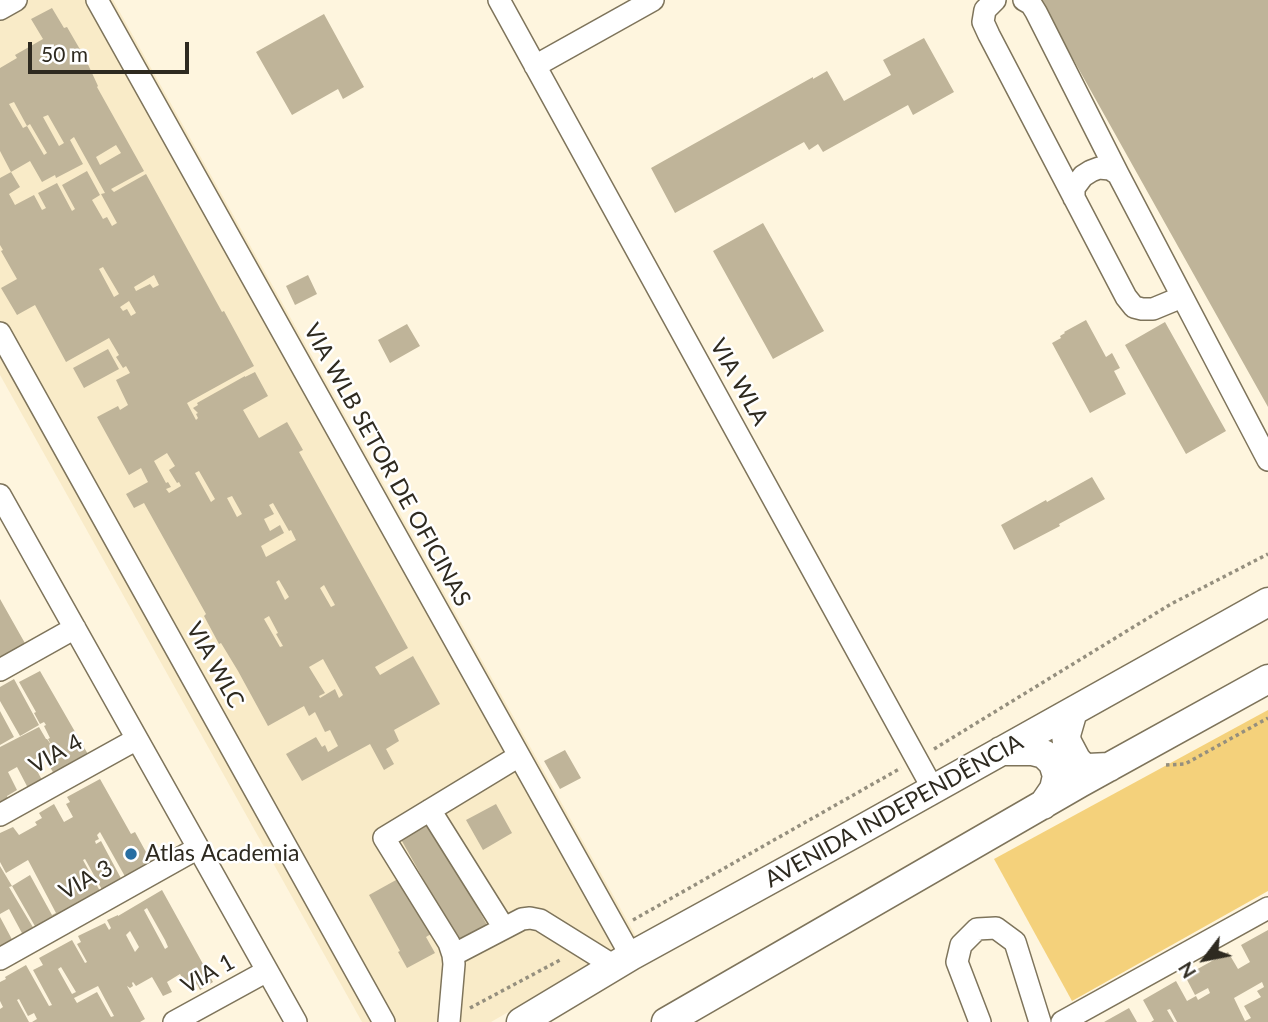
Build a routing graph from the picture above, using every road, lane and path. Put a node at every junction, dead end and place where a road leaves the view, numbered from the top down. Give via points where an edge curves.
1 (16, 0) edge
2 (97, 0) edge
3 (499, 0) edge
4 (653, 0) edge
5 (995, 0) edge
6 (1024, 0) edge
7 (0, 9) edge
8 (535, 66) junction
9 (1118, 174) junction
10 (1074, 198) junction
11 (1182, 297) junction
12 (0, 333) edge
13 (1268, 460) edge
14 (0, 495) edge
15 (6, 520) edge
16 (1268, 554) edge
17 (1268, 602) edge
18 (75, 628) junction
19 (0, 670) edge
20 (1268, 679) edge
21 (1073, 711) junction
22 (137, 739) junction
23 (1001, 751) junction
24 (519, 756) junction
25 (916, 760) junction
26 (1109, 767) junction
27 (933, 789) junction
28 (1043, 804) junction
29 (430, 810) junction
30 (0, 815) edge
31 (198, 848) junction
32 (1268, 908) edge
33 (504, 928) junction
34 (616, 930) junction
35 (583, 947) junction
36 (453, 955) junction
37 (0, 959) edge
38 (622, 961) junction
39 (267, 971) junction
40 (449, 1021) edge
41 (174, 1022) edge
42 (296, 1022) edge
43 (384, 1022) edge
44 (521, 1022) edge
45 (666, 1022) edge
46 (980, 1022) edge
47 (1040, 1022) edge
48 (1062, 1022) edge

1 - 7 street
2 - 24 street, VIA WLB SETOR DE OFICINAS
3 - 8 street, VIA WLA
4 - 8 street
5 - 10 street via 985,10 983,22
6 - 9 street via 1036,12
8 - 25 street, VIA WLA
9 - 10 street via 1099,167 1091,171 1074,188
9 - 11 street
10 - 11 street via 1134,307 1153,309
11 - 13 street
12 - 43 street, VIA WLC
14 - 15 street
15 - 18 street
16 - 25 path via 1171,604
17 - 21 main road, AVENIDA INDEPENDÊNCIA
18 - 19 street
18 - 22 street
20 - 26 main road
21 - 23 main road, AVENIDA INDEPENDÊNCIA
21 - 26 main road via 1066,735 1076,759 1088,768
22 - 30 street, VIA 4
22 - 31 street
23 - 27 main road, AVENIDA INDEPENDÊNCIA
23 - 28 main road via 1032,751 1053,763 1054,789
24 - 29 street
24 - 34 street, VIA WLB SETOR DE OFICINAS
25 - 27 street, VIA WLA
25 - 34 path
26 - 28 main road
27 - 38 main road, AVENIDA INDEPENDÊNCIA
28 - 45 main road
29 - 33 street
29 - 36 street via 384,838
31 - 37 street, VIA 3
31 - 39 street
32 - 48 street
33 - 35 street via 522,919 540,920
33 - 36 street
34 - 38 street, VIA WLB SETOR DE OFICINAS
35 - 38 street
35 - 40 path
36 - 40 street
38 - 44 main road, AVENIDA INDEPENDÊNCIA
39 - 41 street, VIA 1
39 - 42 street
46 - 47 street via 957,962 961,945 977,929 996,928 1015,942

